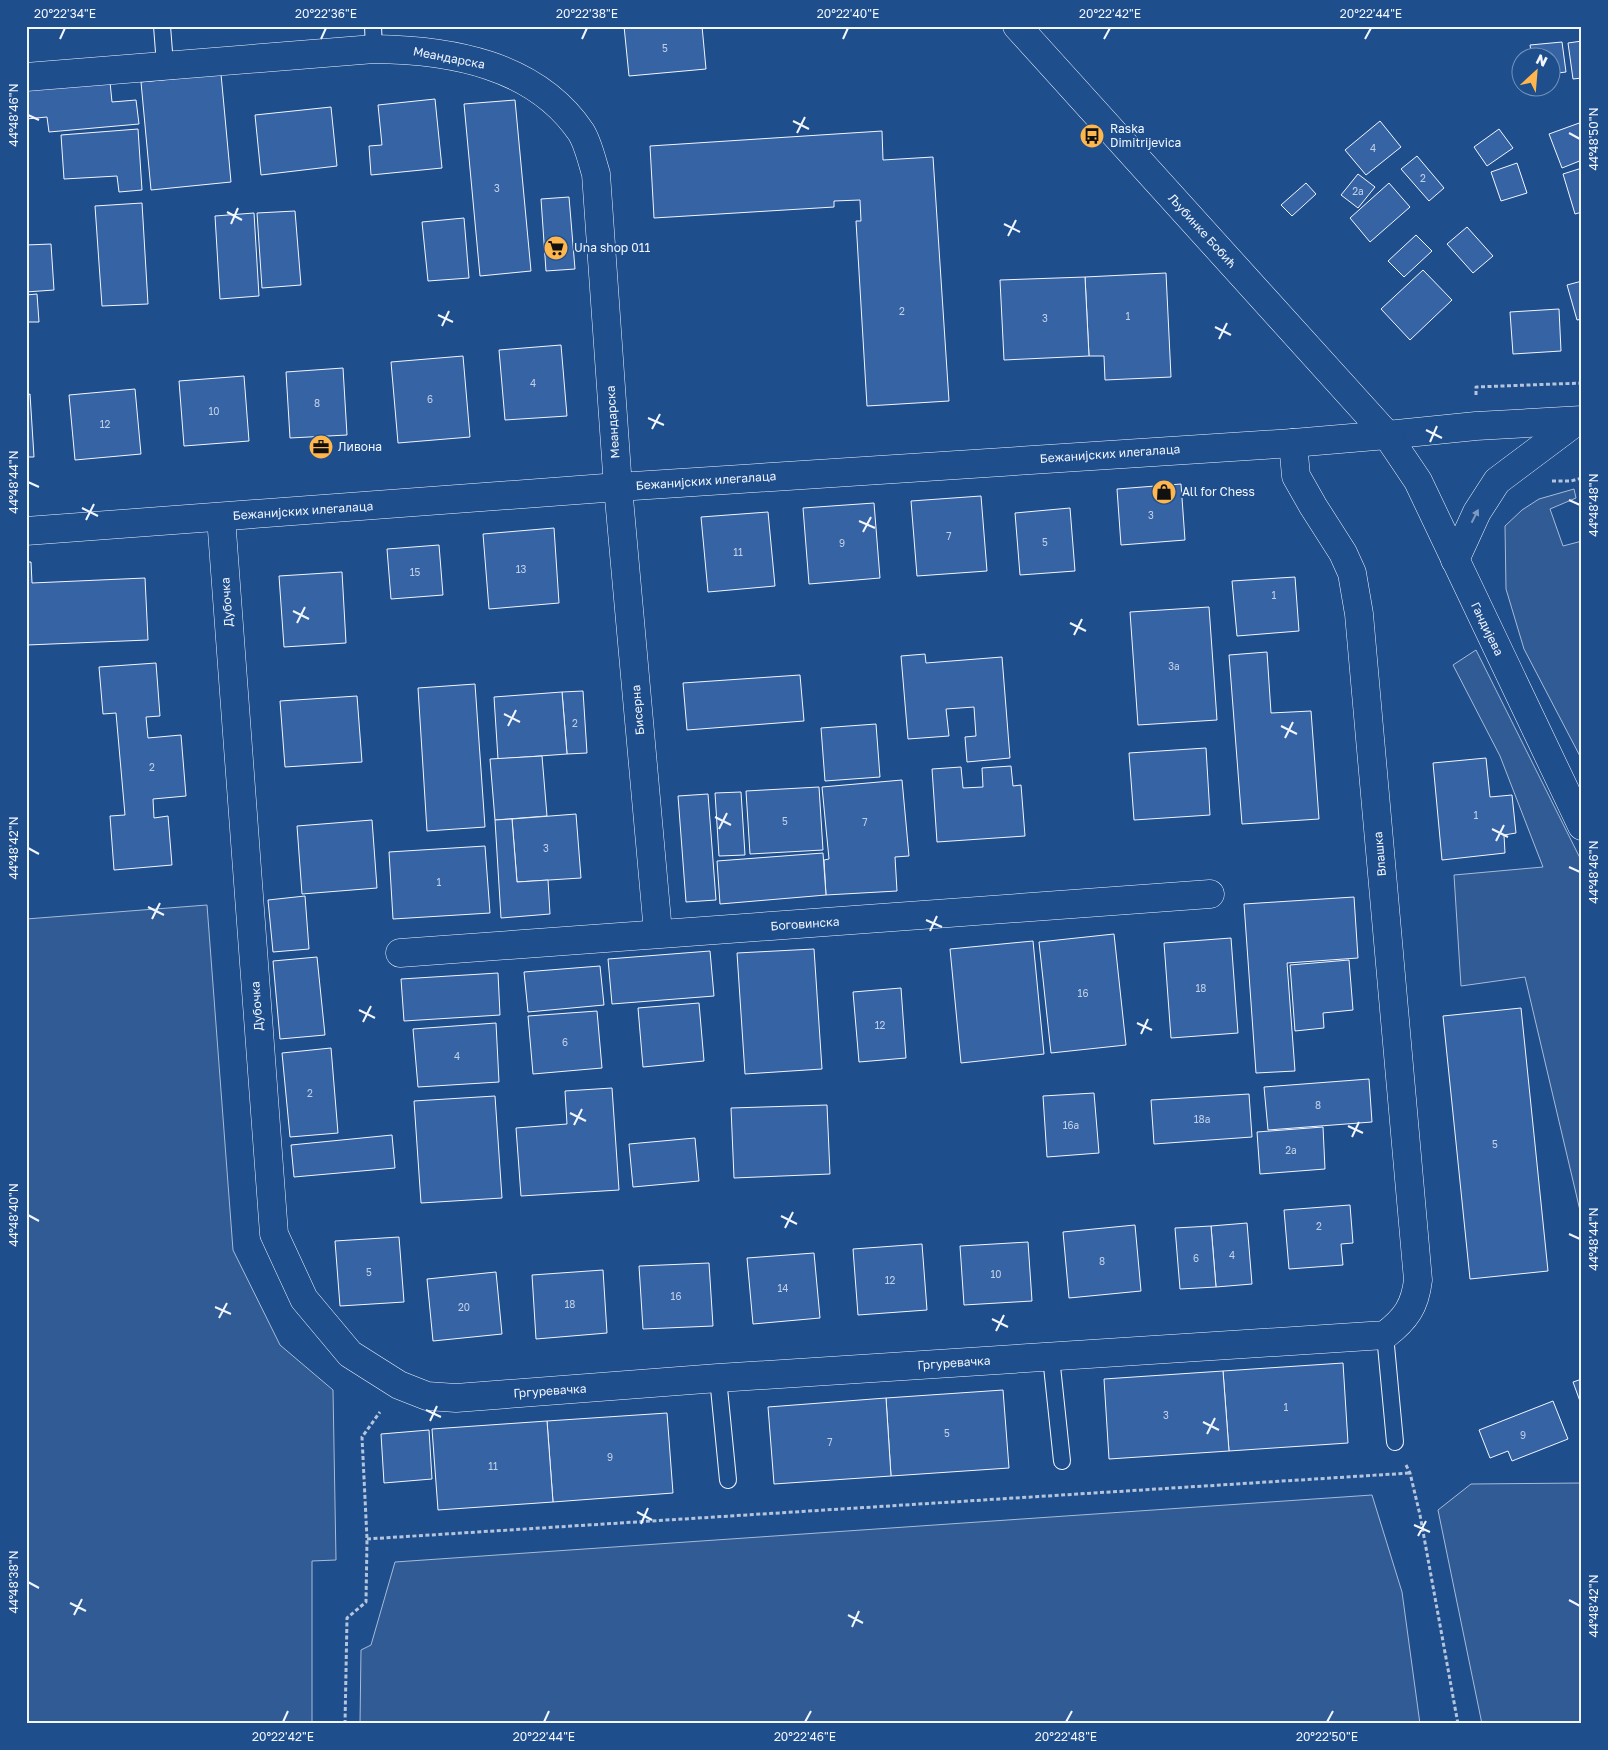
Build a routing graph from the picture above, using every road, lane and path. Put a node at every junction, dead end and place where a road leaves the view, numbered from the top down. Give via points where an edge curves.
1 (162, 26) edge
2 (1017, 26) edge
3 (373, 38) edge
4 (165, 65) junction
5 (26, 77) edge
6 (1579, 420) edge
7 (1387, 435) junction
8 (1293, 443) junction
9 (1582, 478) edge
10 (1551, 481) dead end
11 (618, 487) junction
12 (220, 517) junction
13 (26, 532) edge
14 (1455, 560) junction
15 (1582, 826) edge
16 (1210, 894) dead end
17 (658, 932) junction
18 (400, 953) dead end
19 (1385, 1335) junction
20 (1051, 1357) junction
21 (718, 1378) junction
22 (399, 1386) junction
23 (456, 1398) joint
24 (1395, 1442) joint
25 (1062, 1461) dead end
26 (1410, 1473) junction
27 (728, 1480) dead end
28 (367, 1539) junction
29 (346, 1724) edge
30 (1458, 1724) edge

1 - 4 lane
2 - 7 street, Љубинке Бобић
3 - 4 street, Меандарска
3 - 11 street, Меандарска via 412,50 484,63 532,84 557,104 582,133 596,174
4 - 5 street, Меандарска
6 - 7 street, Бежанијских илегалаца
14 -> 6 street via 1477,512 1497,481
7 - 8 street, Бежанијских илегалаца
7 - 14 street, Гандијева via 1418,481
8 - 11 street, Бежанијских илегалаца
8 - 19 street, Влашка via 1296,476 1352,573 1366,680 1418,1280 1409,1313
9 - 10 path
11 - 12 street, Бежанијских илегалаца
11 - 17 street, Бисерна
12 - 13 street, Бежанијских илегалаца
12 - 22 street, Дубочка via 274,1234 304,1299 350,1354
14 - 15 street, Гандијева
16 - 17 street, Боговинска
17 - 18 street, Боговинска
19 - 20 street, Гргуревачка
19 - 24 lane
20 - 21 street, Гргуревачка
20 - 25 lane
21 - 23 street, Гргуревачка
21 - 27 lane
22 - 23 street, Дубочка via 427,1396
22 - 28 path via 362,1437
24 - 26 path
26 - 28 path
26 - 30 path
28 - 29 path via 366,1602 348,1618

